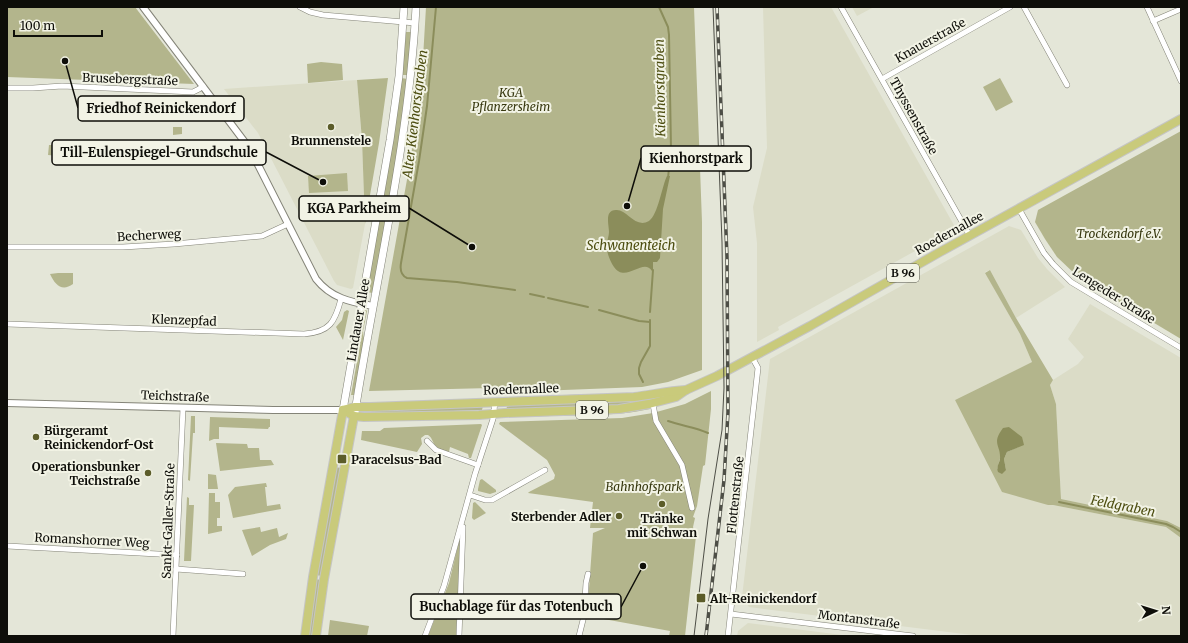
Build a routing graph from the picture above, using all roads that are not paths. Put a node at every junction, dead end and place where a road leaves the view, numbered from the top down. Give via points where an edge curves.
1 (143, 7) edge
2 (300, 7) edge
3 (404, 7) edge
4 (416, 7) edge
5 (841, 7) edge
6 (1010, 7) edge
7 (1024, 7) edge
8 (1147, 7) edge
9 (1181, 9) edge
10 (1153, 21) junction
11 (403, 22) junction
12 (415, 23) junction
13 (882, 79) junction
14 (1181, 80) edge
15 (1067, 85) dead end
16 (203, 86) junction
17 (7, 88) edge
18 (1181, 119) edge
19 (1019, 209) junction
20 (288, 224) junction
21 (970, 236) junction
22 (7, 247) edge
23 (341, 299) junction
24 (361, 304) junction
25 (373, 306) junction
26 (7, 324) edge
27 (1181, 348) edge
28 (752, 357) junction
29 (686, 390) junction
30 (496, 402) junction
31 (7, 403) edge
32 (653, 404) junction
33 (356, 407) junction
34 (183, 408) junction
35 (343, 410) junction
36 (494, 414) junction
37 (354, 416) junction
38 (427, 442) dead end
39 (478, 465) junction
40 (545, 470) dead end
41 (470, 495) junction
42 (692, 508) dead end
43 (464, 518) junction
44 (7, 546) edge
45 (177, 555) junction
46 (176, 569) junction
47 (243, 574) dead end
48 (588, 574) dead end
49 (731, 614) junction
50 (173, 636) edge
51 (304, 636) edge
52 (316, 636) edge
53 (424, 636) edge
54 (459, 636) edge
55 (579, 636) edge
56 (728, 636) edge
57 (913, 636) edge

1 - 16 street
2 - 11 street via 319,15
3 - 11 main road, Lindauer Allee
4 - 12 main road, Lindauer Allee
5 - 13 street, Thyssenstraße
6 - 13 street, Knauerstraße
7 - 15 street
8 - 10 street
9 - 10 street
10 - 14 street
11 - 12 street
11 - 24 main road, Lindauer Allee via 393,123
12 - 25 main road, Lindauer Allee via 402,141
13 - 21 street, Thyssenstraße
16 - 17 street, Brusebergstraße via 193,92 68,86
16 - 20 street via 250,148
18 - 19 main road, Roedernallee / B 96
19 - 21 main road, Roedernallee / B 96
19 - 27 street, Lengeder Straße via 1044,253 1072,282
20 - 22 street, Becherweg via 262,236 194,242 129,246
20 - 23 street via 316,279 328,292
21 - 28 main road, Roedernallee / B 96
23 - 24 street
23 - 26 street, Klenzepfad via 331,324 320,331 304,334
24 - 25 street
24 - 35 main road, Lindauer Allee
25 - 33 main road, Lindauer Allee
28 - 29 main road, Roedernallee / B 96
28 - 49 street, Flottenstraße via 758,368
29 - 30 main road, Roedernallee / B 96 via 634,397
29 - 32 main road, Roedernallee / B 96 via 676,397
30 - 33 main road, Roedernallee / B 96
30 - 36 street
31 - 34 street, Teichstraße
32 - 36 main road, Roedernallee / B 96 via 619,409
32 - 42 street via 656,421 682,465
33 - 35 main road, B 96
33 - 37 main road, Lindauer Allee
34 - 35 street, Teichstraße
34 - 45 street, Sankt-Galler-Straße
35 - 37 main road, B 96
35 - 51 main road, Lindauer Allee
36 - 37 main road, Roedernallee / B 96
36 - 39 street
37 - 52 main road, Lindauer Allee
38 - 39 street via 436,450
39 - 41 street
40 - 41 street via 492,500
41 - 43 street
43 - 53 street via 444,586
43 - 54 street
44 - 45 street, Romanshorner Weg
45 - 46 street, Sankt-Galler-Straße
46 - 47 street
46 - 50 street, Sankt-Galler-Straße
48 - 55 street via 584,616
49 - 56 street, Flottenstraße
49 - 57 street, Montanstraße

